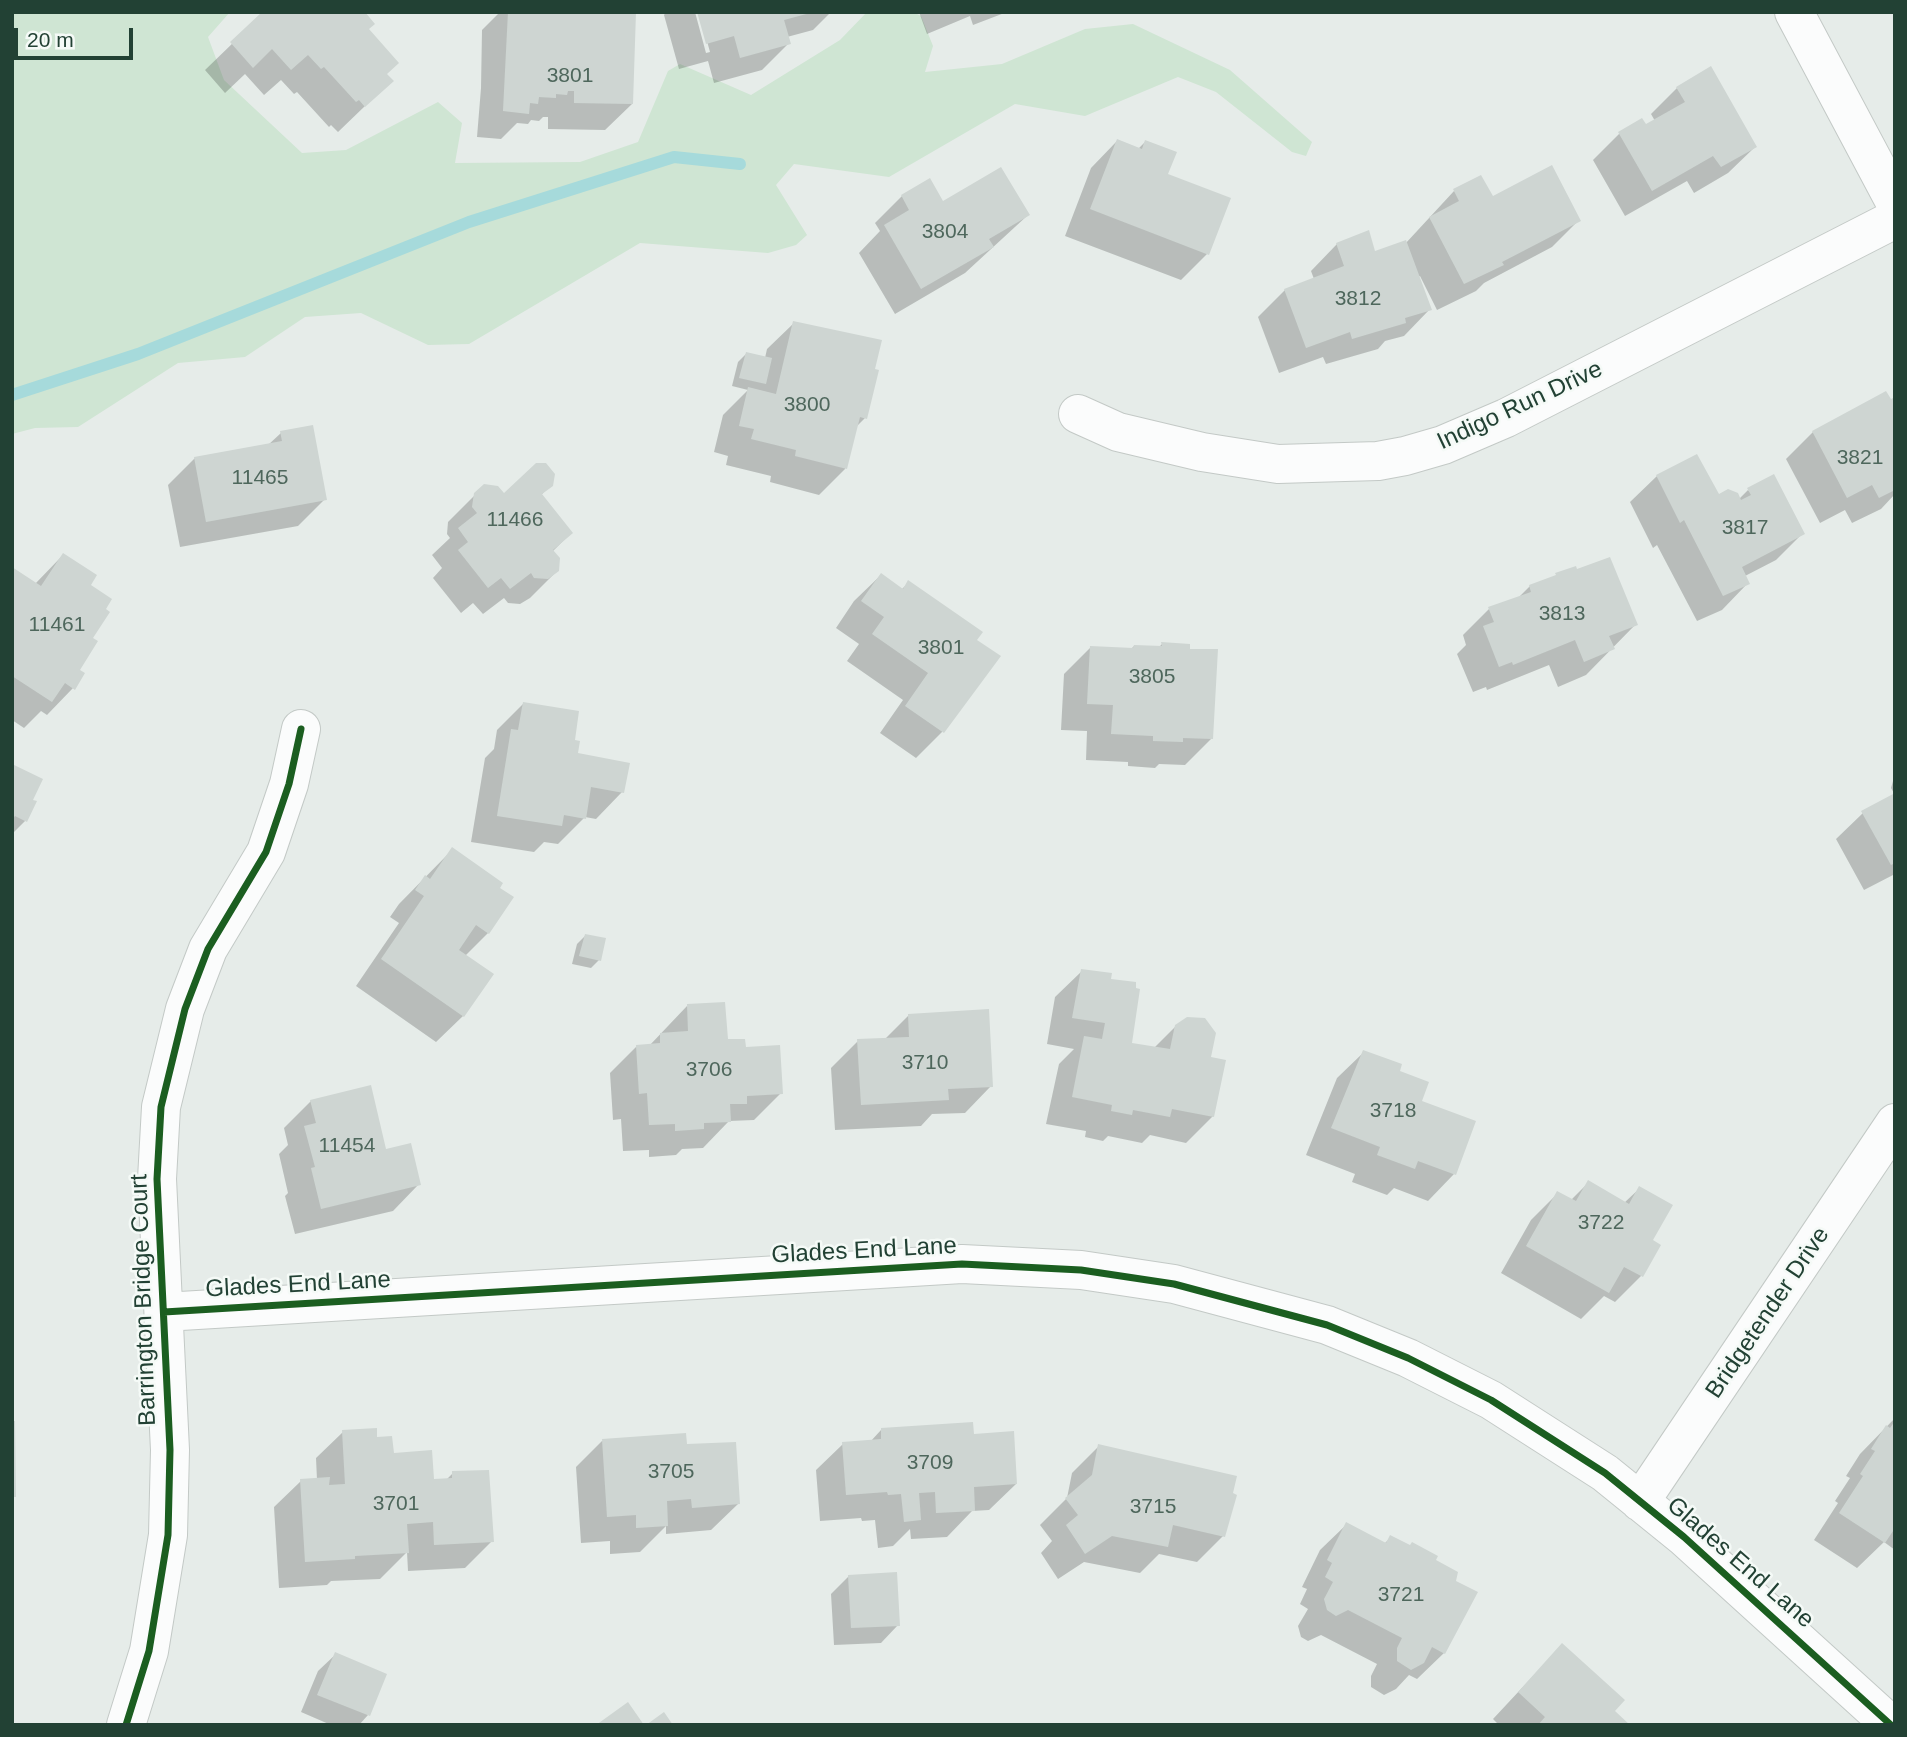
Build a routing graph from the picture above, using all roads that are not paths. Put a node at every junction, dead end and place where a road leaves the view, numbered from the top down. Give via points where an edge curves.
1 (1794, 12) edge
2 (1895, 202) edge
3 (1895, 219) edge
4 (1078, 414) dead end
5 (301, 729) dead end
6 (1895, 1123) edge
7 (164, 1312) junction
8 (1640, 1502) junction
9 (126, 1725) edge
10 (1891, 1725) edge

1 - 2 street
3 - 4 street, Indigo Run Drive via 1506,418 1405,456 1278,464 1118,432
5 - 7 street, Barrington Bridge Court via 289,784 266,852 208,949 190,997 161,1107 157,1179
6 - 8 street, Bridgetender Drive
7 - 8 street, Glades End Lane via 962,1264 1082,1270 1174,1284 1275,1309 1404,1356 1491,1400 1605,1473
7 - 9 street, Barrington Bridge Court via 170,1450 168,1535 149,1651
8 - 10 street, Glades End Lane

